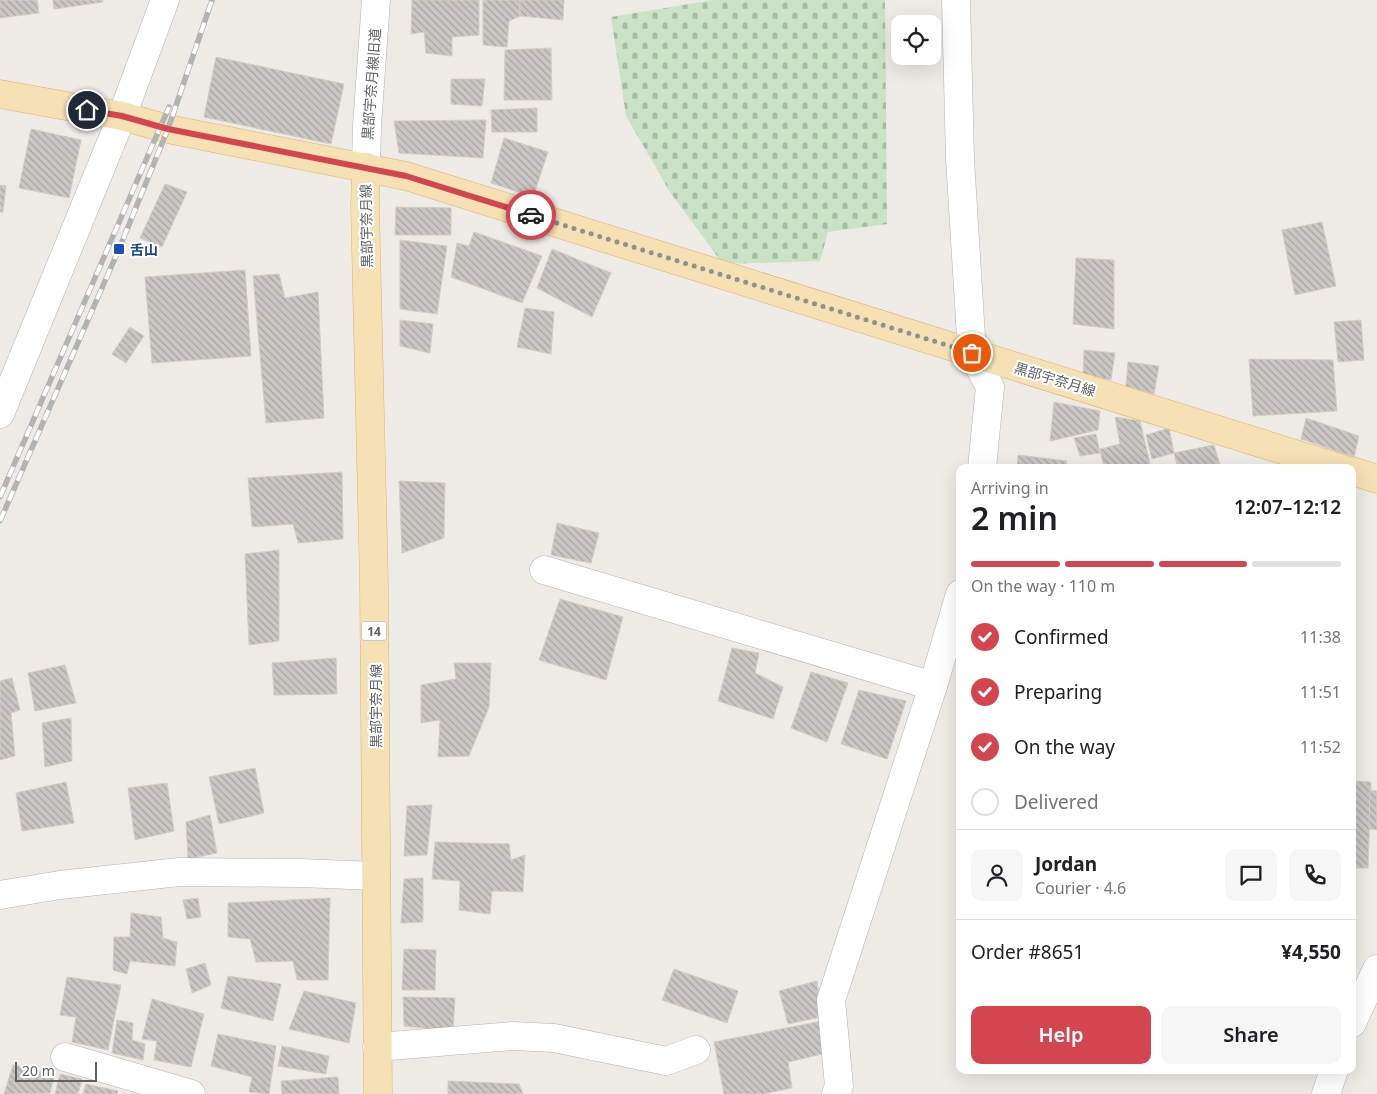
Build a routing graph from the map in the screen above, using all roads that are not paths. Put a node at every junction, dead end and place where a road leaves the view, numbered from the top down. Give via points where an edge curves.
1 (165, 0) edge
2 (376, 0) edge
3 (956, 0) edge
4 (0, 94) edge
5 (122, 116) junction
6 (366, 167) junction
7 (972, 353) junction
8 (0, 414) edge
9 (982, 464) edge
10 (1327, 464) edge
11 (1356, 473) edge
12 (1377, 479) edge
13 (544, 570) dead end
14 (956, 608) edge
15 (933, 686) junction
16 (376, 876) junction
17 (0, 895) edge
18 (1377, 969) edge
19 (1356, 1014) edge
20 (377, 1047) junction
21 (696, 1050) dead end
22 (65, 1057) dead end
23 (1333, 1074) edge
24 (191, 1094) edge
25 (378, 1094) edge
26 (836, 1094) edge
27 (1326, 1094) edge

1 - 5 street
2 - 6 street, 黒部宇奈月線旧道
3 - 7 street via 960,159
4 - 5 main road
5 - 6 main road via 168,129
5 - 8 street
6 - 7 main road, 黒部宇奈月線 via 406,176
6 - 16 main road, 黒部宇奈月線 / 14
7 - 9 street via 990,387
7 - 10 main road, 黒部宇奈月線
11 - 12 main road
13 - 15 street
14 - 15 street
15 - 26 street via 832,1000 839,1086
16 - 17 street via 179,872
16 - 20 main road, 黒部宇奈月線 / 14
18 - 19 street
20 - 21 street via 513,1036 554,1038 666,1061
20 - 25 main road, 黒部宇奈月線 / 14
22 - 24 street
23 - 27 street

